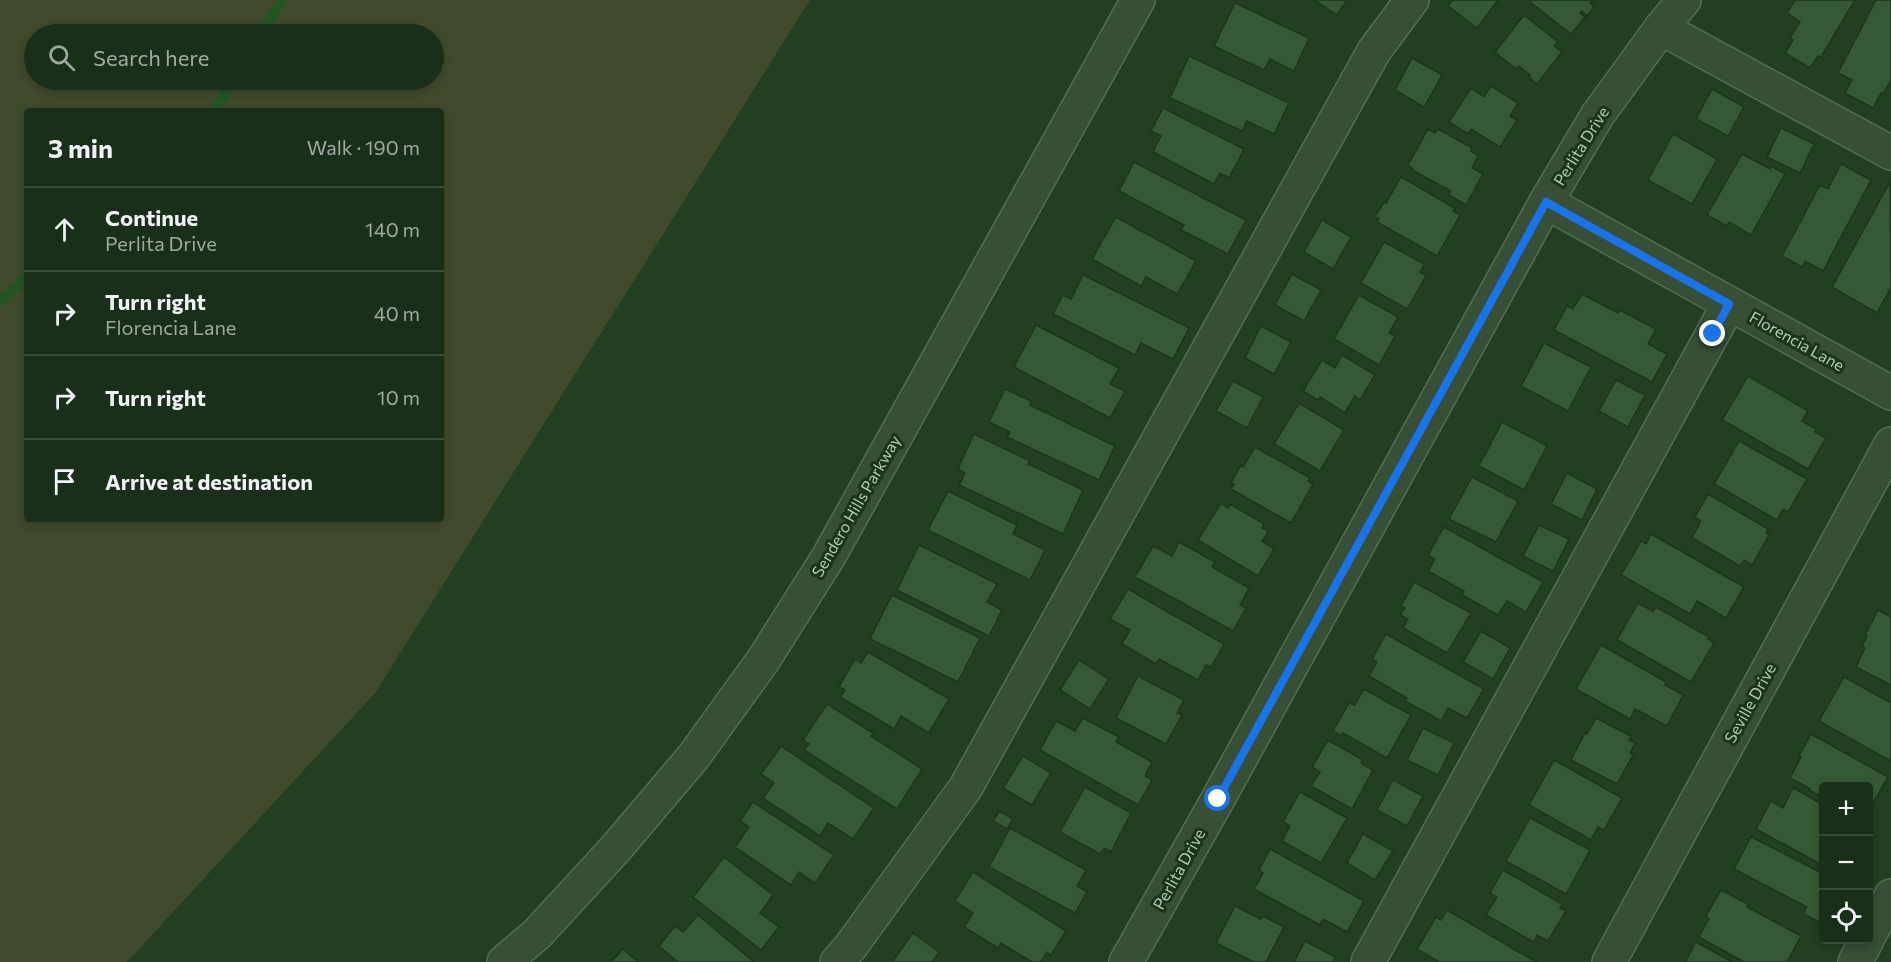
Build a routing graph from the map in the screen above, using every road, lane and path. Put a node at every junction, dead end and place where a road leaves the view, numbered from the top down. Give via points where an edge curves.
1 (1138, 0) edge
2 (1412, 0) edge
3 (1684, 0) edge
4 (1661, 28) junction
5 (1891, 153) edge
6 (1546, 202) junction
7 (1729, 304) junction
8 (1891, 393) edge
9 (1891, 444) edge
10 (1891, 896) edge
11 (1873, 929) edge
12 (1865, 944) edge
13 (504, 962) edge
14 (837, 962) edge
15 (1126, 962) edge
16 (1368, 962) edge
17 (1609, 962) edge
18 (1855, 962) edge

1 - 13 street, Sendero Hills Parkway via 829,556 764,659 694,756 617,847 537,934
2 - 14 street via 1374,51 966,787
3 - 4 street, Perlita Drive
4 - 5 street
4 - 6 street, Perlita Drive via 1598,116
6 - 7 street, Florencia Lane
6 - 15 street, Perlita Drive
7 - 8 street, Florencia Lane
7 - 16 street
9 - 17 street, Seville Drive
10 - 11 street
12 - 18 street

